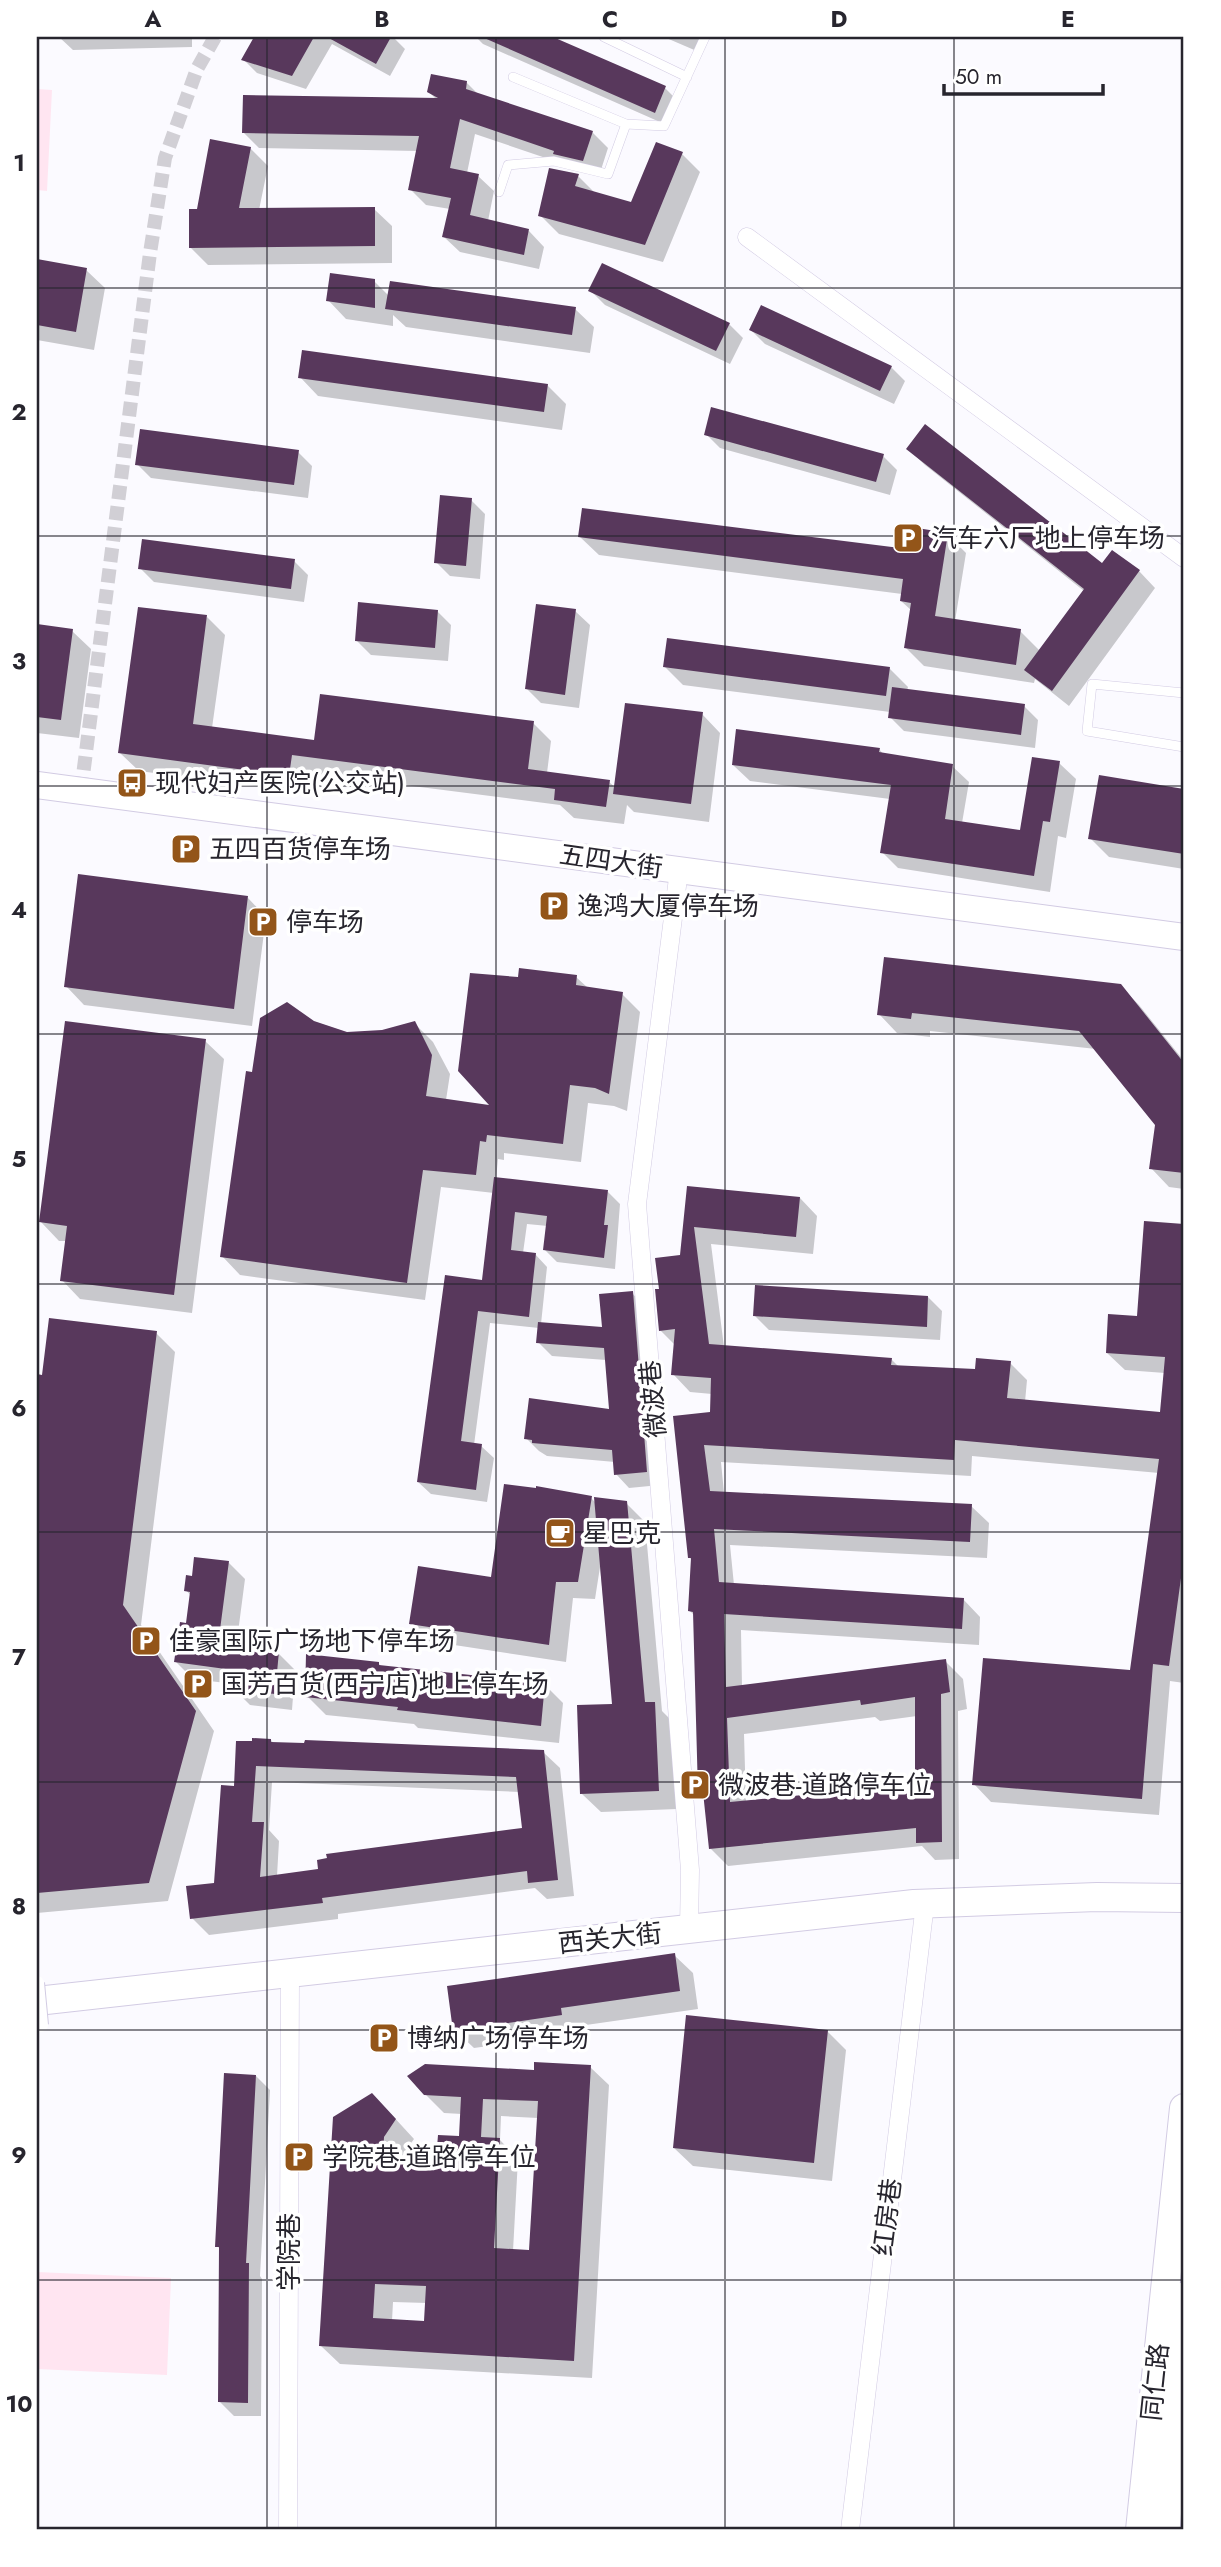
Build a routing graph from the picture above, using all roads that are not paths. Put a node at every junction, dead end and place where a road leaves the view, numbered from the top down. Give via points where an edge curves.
1 (604, 37) edge
2 (705, 37) edge
3 (687, 77) junction
4 (513, 78) dead end
5 (626, 124) junction
6 (499, 192) dead end
7 (747, 237) dead end
8 (1184, 558) edge
9 (1184, 693) edge
10 (1184, 747) edge
11 (37, 785) edge
12 (679, 870) junction
13 (1184, 937) edge
14 (1184, 1898) edge
15 (925, 1904) junction
16 (689, 1929) junction
17 (289, 1974) junction
18 (37, 1983) edge
19 (39, 2013) edge
20 (1184, 2108) edge
21 (1184, 2299) edge
22 (288, 2530) edge
23 (850, 2530) edge
24 (1140, 2530) edge
25 (1163, 2530) edge

1 - 3 lane
2 - 3 lane
3 - 5 lane via 664,126
4 - 5 lane
5 - 6 lane via 608,174 554,162 508,165
7 - 8 street
9 - 10 lane via 1091,684 1087,732
11 - 12 main road, 五四大街
12 - 13 main road, 五四大街
12 - 16 street, 微波巷 via 637,1204 690,1870
14 - 15 main road, 西关大街
15 - 16 main road, 西关大街
15 - 23 street, 红房巷
16 - 17 main road, 西关大街
17 - 19 main road, 西关大街
17 - 22 street, 学院巷
18 - 19 street, bridge
20 - 24 main road, 同仁路
21 - 25 highway

